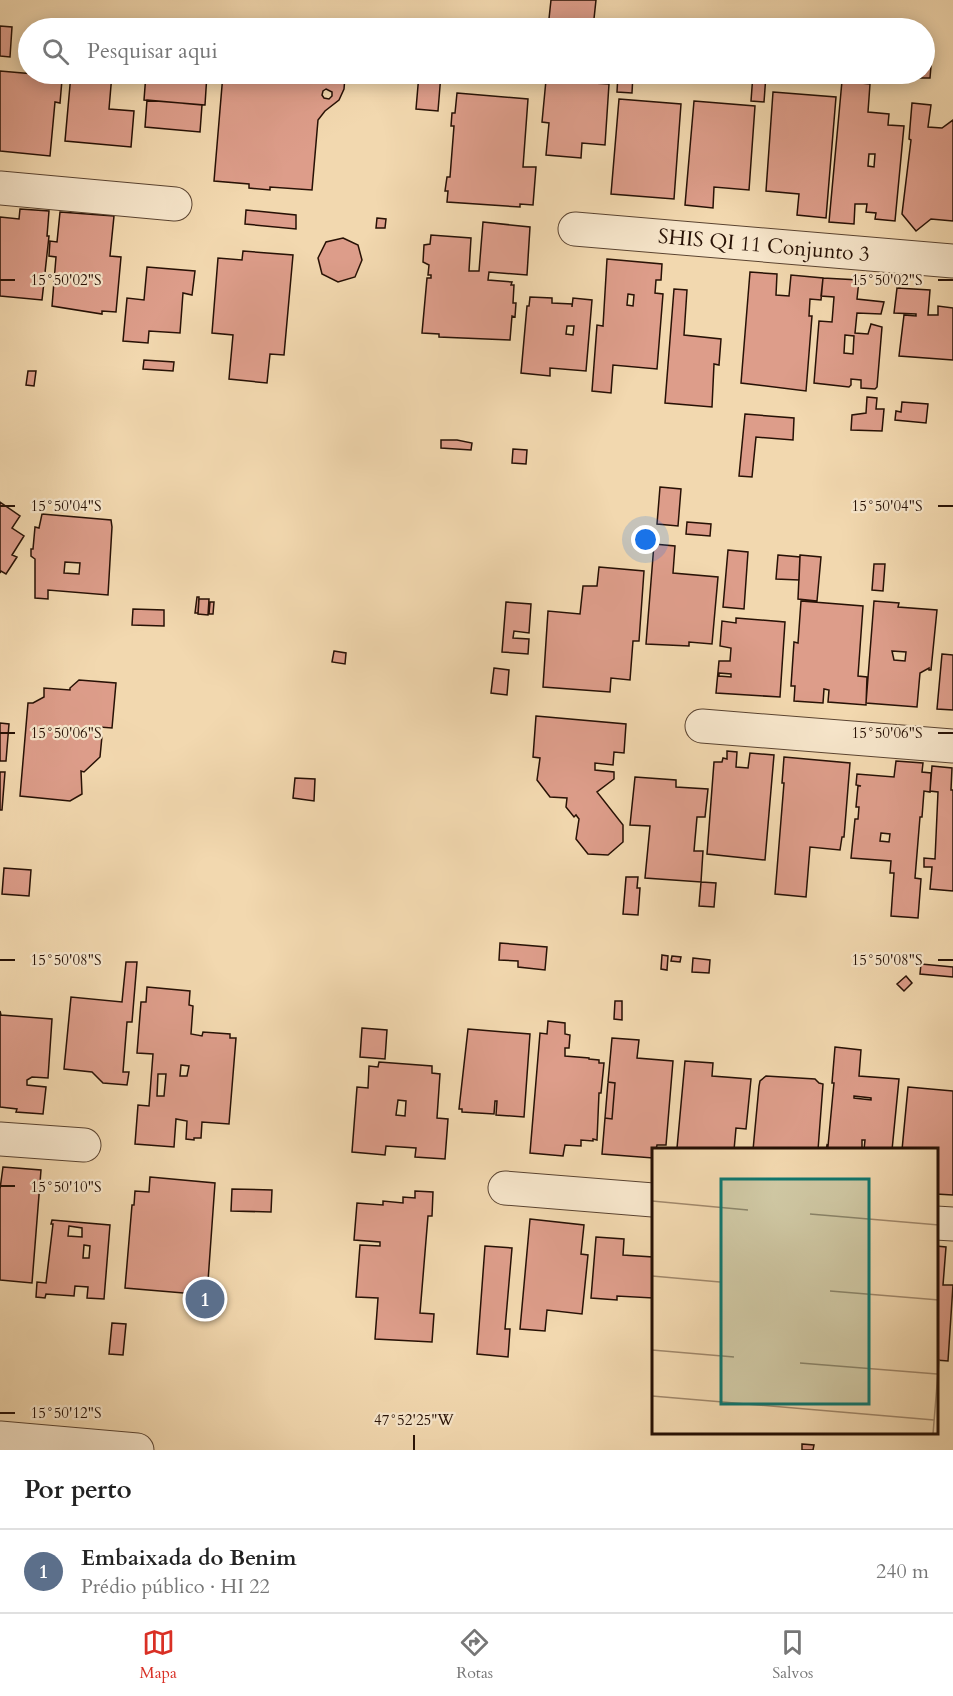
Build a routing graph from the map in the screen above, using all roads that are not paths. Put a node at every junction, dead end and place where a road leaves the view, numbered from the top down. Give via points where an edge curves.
1 (0, 188) edge
2 (175, 204) dead end
3 (574, 229) dead end
4 (953, 261) edge
5 (702, 726) dead end
6 (953, 747) edge
7 (0, 1139) edge
8 (84, 1145) dead end
9 (505, 1188) dead end
10 (652, 1200) edge
11 (938, 1223) edge
12 (953, 1224) edge
13 (0, 1438) edge
14 (137, 1450) edge

1 - 2 street
3 - 4 street, SHIS QI 11 Conjunto 3
5 - 6 street
7 - 8 street
9 - 10 street
11 - 12 street
13 - 14 street

